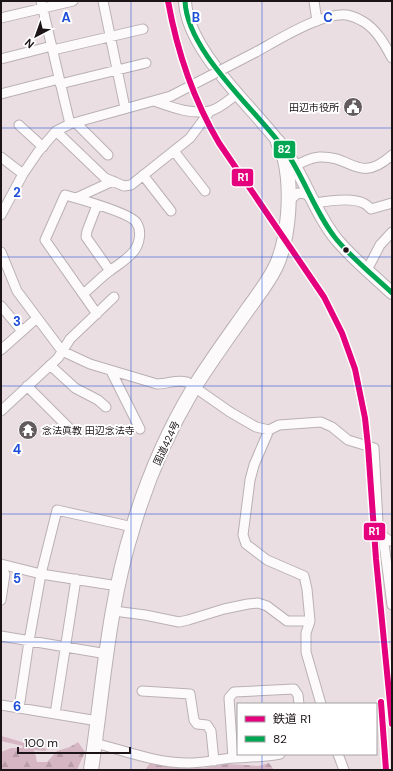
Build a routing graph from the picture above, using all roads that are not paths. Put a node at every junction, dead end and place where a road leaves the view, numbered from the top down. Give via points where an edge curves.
1 (73, 1) edge
2 (103, 1) edge
3 (185, 1) edge
4 (314, 1) edge
5 (42, 5) edge
6 (1, 18) edge
7 (317, 21) junction
8 (143, 29) dead end
9 (110, 37) junction
10 (52, 48) junction
11 (392, 58) edge
12 (1, 59) edge
13 (146, 63) dead end
14 (117, 70) junction
15 (60, 82) junction
16 (1, 94) edge
17 (237, 94) junction
18 (154, 101) junction
19 (125, 108) junction
20 (210, 111) junction
21 (73, 123) junction
22 (19, 125) dead end
23 (56, 131) junction
24 (278, 142) joint
25 (43, 147) junction
26 (174, 151) junction
27 (108, 155) dead end
28 (392, 155) edge
29 (1, 157) edge
30 (291, 168) junction
31 (23, 174) junction
32 (143, 175) junction
33 (113, 181) junction
34 (205, 191) dead end
35 (76, 198) junction
36 (314, 201) junction
37 (392, 204) edge
38 (97, 205) junction
39 (288, 207) junction
40 (171, 211) dead end
41 (1, 215) edge
42 (392, 232) edge
43 (1, 252) edge
44 (367, 270) junction
45 (110, 271) junction
46 (392, 293) edge
47 (83, 294) junction
48 (114, 297) dead end
49 (1, 306) edge
50 (97, 314) junction
51 (37, 318) junction
52 (22, 332) junction
53 (1, 350) edge
54 (62, 351) junction
55 (50, 365) junction
56 (111, 372) junction
57 (27, 386) junction
58 (195, 387) junction
59 (106, 407) dead end
60 (1, 411) edge
61 (140, 429) dead end
62 (269, 430) junction
63 (72, 431) dead end
64 (132, 527) junction
65 (382, 536) junction
66 (392, 541) edge
67 (1, 564) edge
68 (1, 570) edge
69 (41, 574) junction
70 (76, 579) junction
71 (118, 586) junction
72 (1, 600) edge
73 (392, 605) edge
74 (114, 611) junction
75 (310, 621) junction
76 (1, 636) edge
77 (29, 641) junction
78 (66, 647) junction
79 (107, 654) junction
80 (142, 691) dead end
81 (299, 703) edge
82 (321, 703) edge
83 (1, 705) edge
84 (19, 708) junction
85 (56, 714) junction
86 (98, 721) junction
87 (234, 732) edge
88 (95, 742) junction
89 (274, 755) edge
90 (338, 755) edge
91 (233, 758) junction
92 (214, 761) junction
93 (91, 770) edge
94 (344, 770) edge

1 - 5 street
2 - 9 street
3 - 17 main road via 185,10 202,49
4 - 7 street
5 - 6 street
5 - 10 street
7 - 11 street via 341,15 359,19 378,35
7 - 18 street, bridge via 171,96
8 - 9 street
9 - 10 street
9 - 14 street
10 - 12 street
10 - 15 street
13 - 14 street
14 - 15 street
14 - 19 street
15 - 16 street
15 - 21 street
17 - 20 street
17 - 24 main road
18 - 19 street
18 - 20 street via 185,110
19 - 21 street
20 - 26 street via 190,138
21 - 23 street
21 - 27 street
22 - 25 street
23 - 25 street
23 - 33 street via 106,178
24 - 30 highway, 国道424号
25 - 31 street
26 - 32 street
26 - 34 street
28 - 30 street via 370,169 324,158 312,159
29 - 31 street
30 - 36 main road
30 - 39 highway, 国道424号
31 - 41 street
32 - 33 street via 131,185 124,186
32 - 40 street
33 - 35 street
35 - 38 street
35 - 47 street via 65,195 45,240
36 - 37 street via 363,202 371,209
36 - 39 street via 306,194 298,193 290,199
36 - 44 main road via 336,239
38 - 45 street via 86,237
38 - 45 street via 136,222 140,236 134,252
39 - 58 highway, 国道424号 via 286,229 277,264
42 - 44 street via 380,245
43 - 51 street via 17,290
44 - 46 main road
45 - 47 street
47 - 50 street
48 - 50 street
49 - 52 street
50 - 54 street via 70,339
51 - 52 street
51 - 54 street
52 - 53 street
54 - 55 street
54 - 56 street
55 - 57 street
55 - 59 street via 76,388
56 - 58 street via 157,384 180,380
56 - 61 street
57 - 60 street
57 - 63 street
58 - 62 street via 230,412 256,427
58 - 64 highway, 国道424号 via 156,463
62 - 65 street via 278,425 320,422 332,427 348,440 374,448 378,523
62 - 75 street via 250,480 243,535 246,544 267,560 304,576
64 - 69 street via 57,510
64 - 71 highway, 国道424号
65 - 66 street
65 - 73 street
67 - 69 street
68 - 72 street via 5,574
69 - 70 street
69 - 77 street
70 - 71 street
70 - 78 street
71 - 74 highway, 国道424号
74 - 75 street via 179,622 224,609 258,603 267,606 287,621
74 - 79 highway, 国道424号
75 - 82 street via 306,633 306,652
76 - 77 street
77 - 78 street
77 - 84 street
78 - 79 street
78 - 85 street
79 - 86 highway, 国道424号
80 - 92 street via 190,694 194,720 197,724 207,725 211,731
81 - 87 street via 294,689 234,692 229,698
83 - 84 street
84 - 85 street
85 - 86 street
86 - 88 highway, 国道424号
87 - 91 street
88 - 92 street via 168,762
88 - 93 highway, 国道424号
89 - 91 street
90 - 94 street
91 - 92 street

